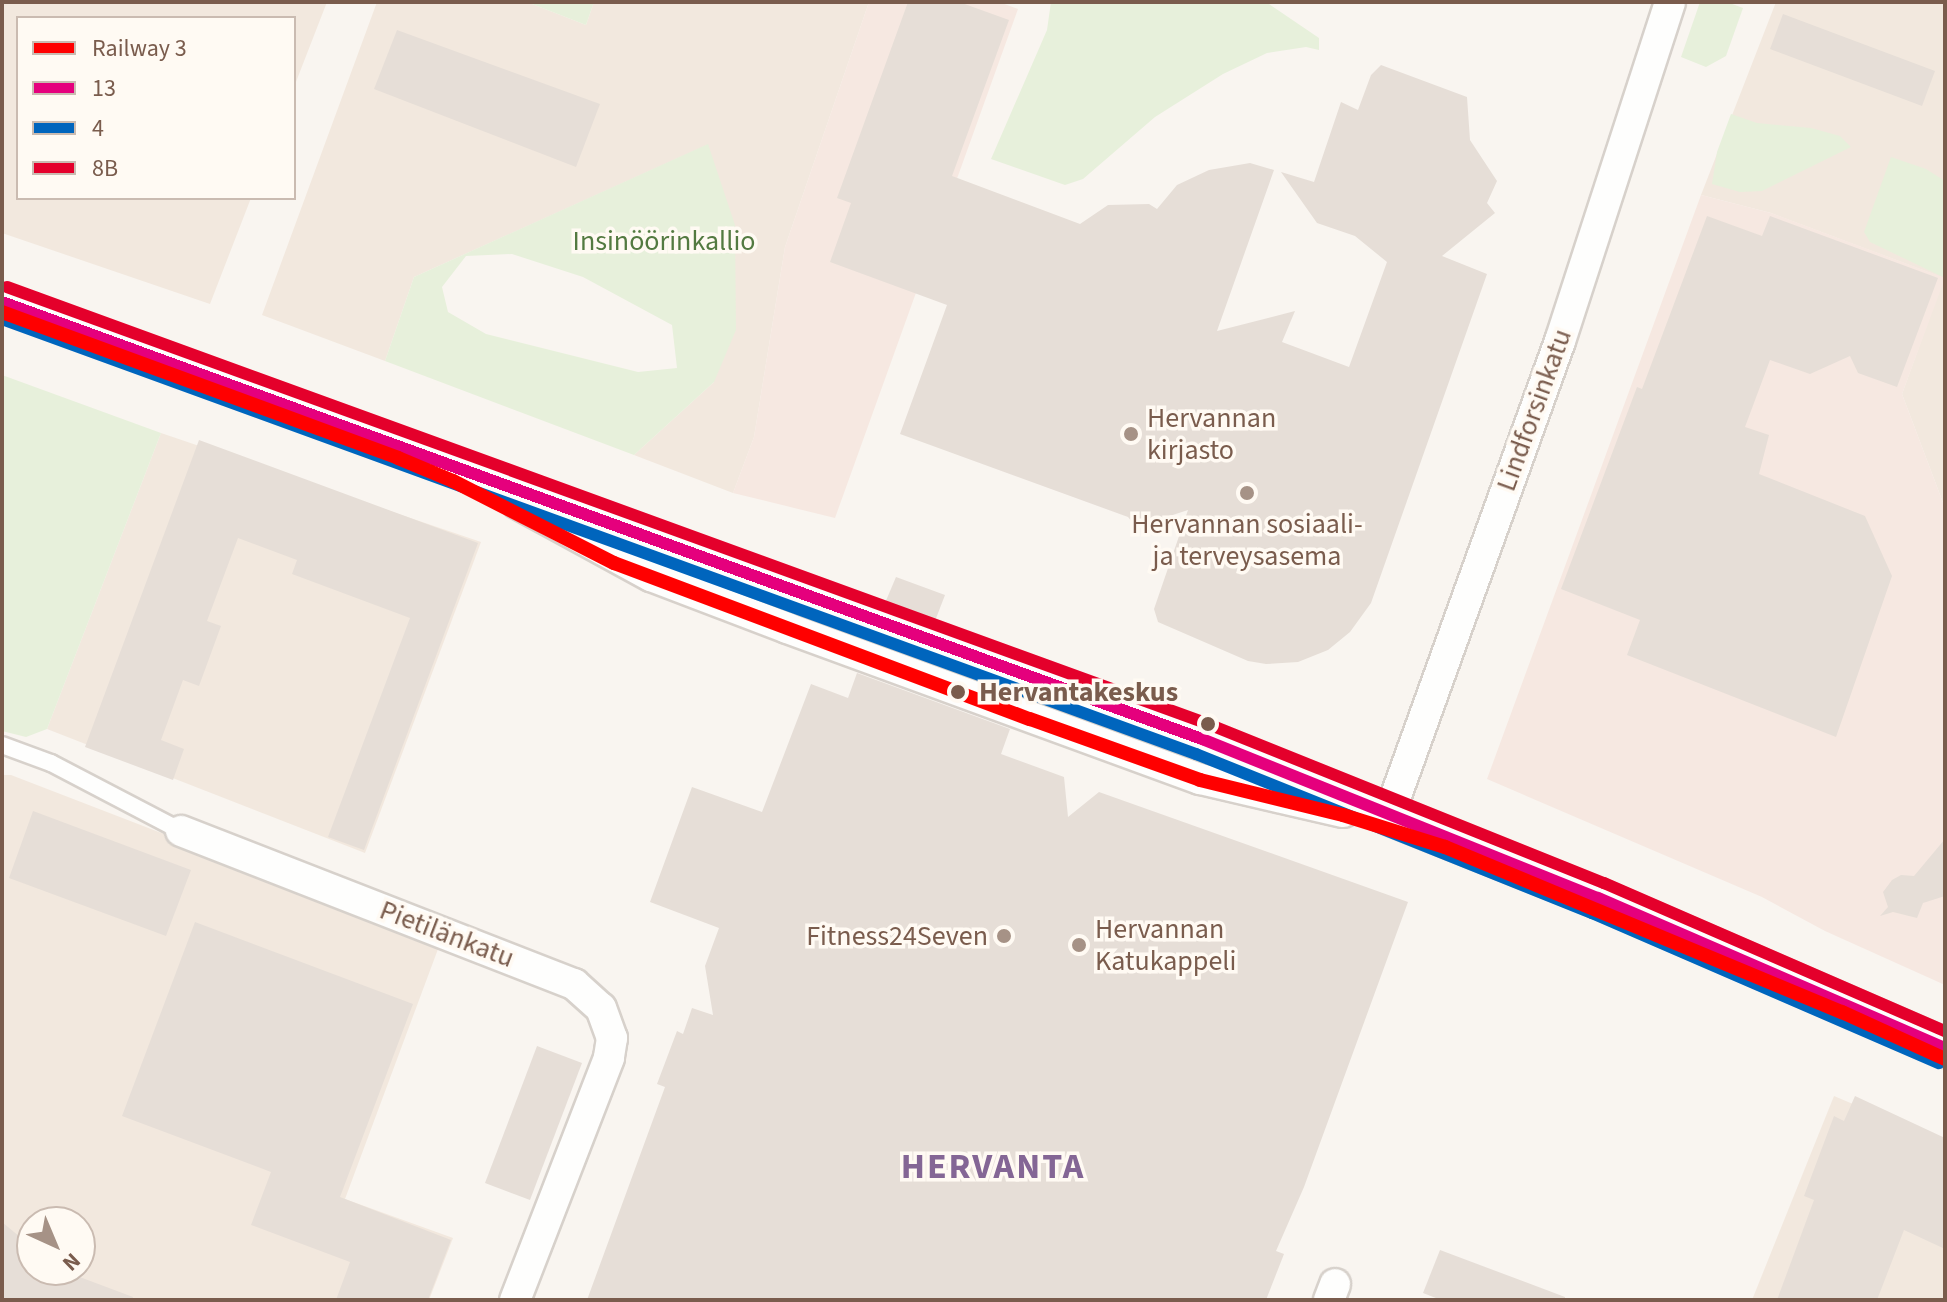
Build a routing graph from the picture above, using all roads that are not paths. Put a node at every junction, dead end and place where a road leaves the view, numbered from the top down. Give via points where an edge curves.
1 (1670, 2) edge
2 (2, 302) edge
3 (2, 745) edge
4 (1389, 815) junction
5 (181, 831) joint
6 (1945, 1048) edge
7 (515, 1300) edge

1 - 4 street, Lindforsinkatu via 1560,341
2 - 4 street via 1110,704
3 - 5 lane, Pietilänkatu via 51,763
4 - 6 street via 1682,933
5 - 7 street, Pietilänkatu via 574,984 601,1008 612,1038 609,1058

